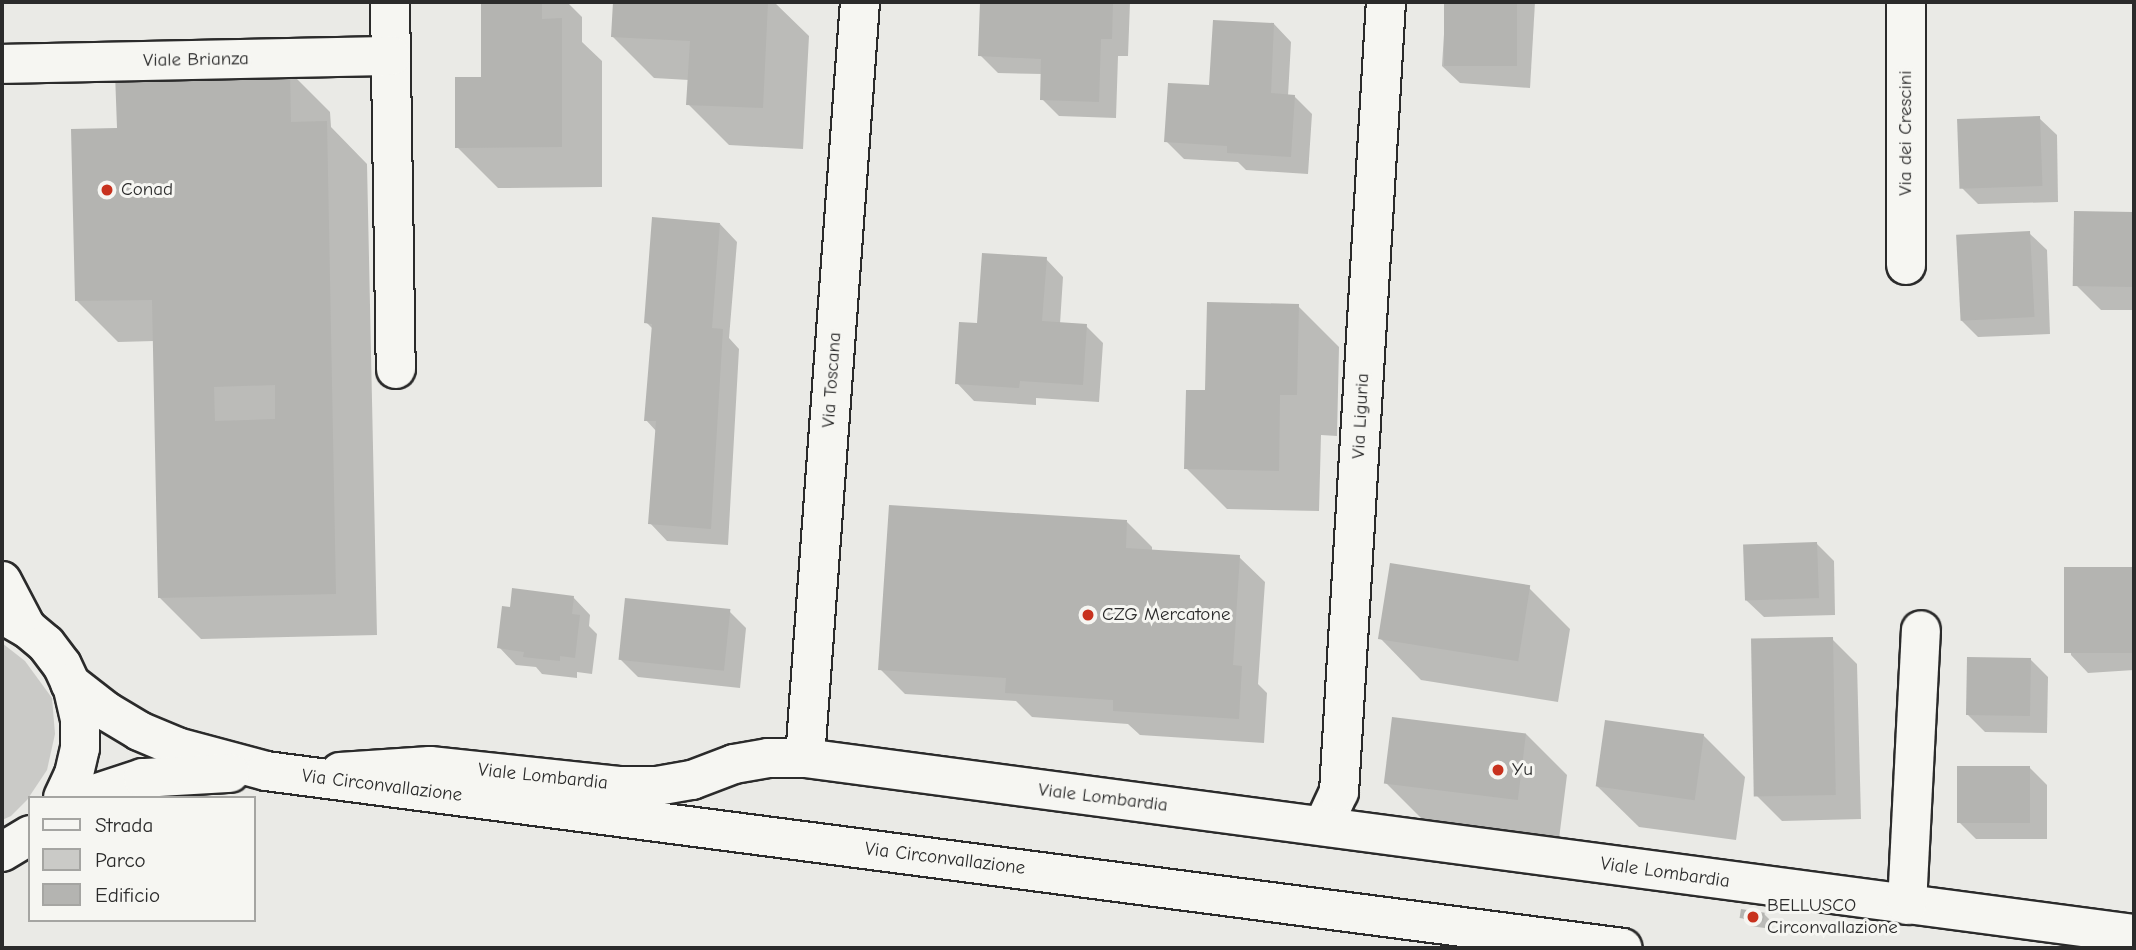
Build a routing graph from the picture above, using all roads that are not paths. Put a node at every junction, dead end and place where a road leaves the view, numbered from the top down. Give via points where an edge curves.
1 (390, 2) edge
2 (860, 2) edge
3 (1386, 2) edge
4 (1906, 2) edge
5 (391, 55) junction
6 (2, 64) edge
7 (1906, 265) dead end
8 (396, 369) dead end
9 (2, 581) edge
10 (14, 621) edge
11 (1920, 630) dead end
12 (70, 683) junction
13 (805, 758) junction
14 (283, 773) junction
15 (64, 796) edge
16 (88, 796) edge
17 (1323, 827) junction
18 (28, 836) edge
19 (2, 852) edge
20 (1907, 905) junction
21 (2134, 934) edge
22 (1623, 948) edge

1 - 5 street
2 - 13 street, Via Toscana
3 - 17 street, Via Liguria via 1339,792
4 - 7 street, Via dei Crescini
5 - 6 street, Viale Brianza
5 - 8 street
9 - 10 street
10 - 12 street, Via Circonvallazione via 51,651
11 - 20 street
12 - 14 street, Via Circonvallazione via 148,735 177,747
12 - 15 street, Via Circonvallazione via 78,708 80,740 76,768
13 - 14 street, Viale Lombardia via 734,764 657,786 430,766
13 - 17 street, Viale Lombardia
14 - 16 street, Via Circonvallazione via 143,778
14 - 22 street, Via Circonvallazione
17 - 20 street, Viale Lombardia
18 - 19 street
20 - 21 street, Viale Lombardia

